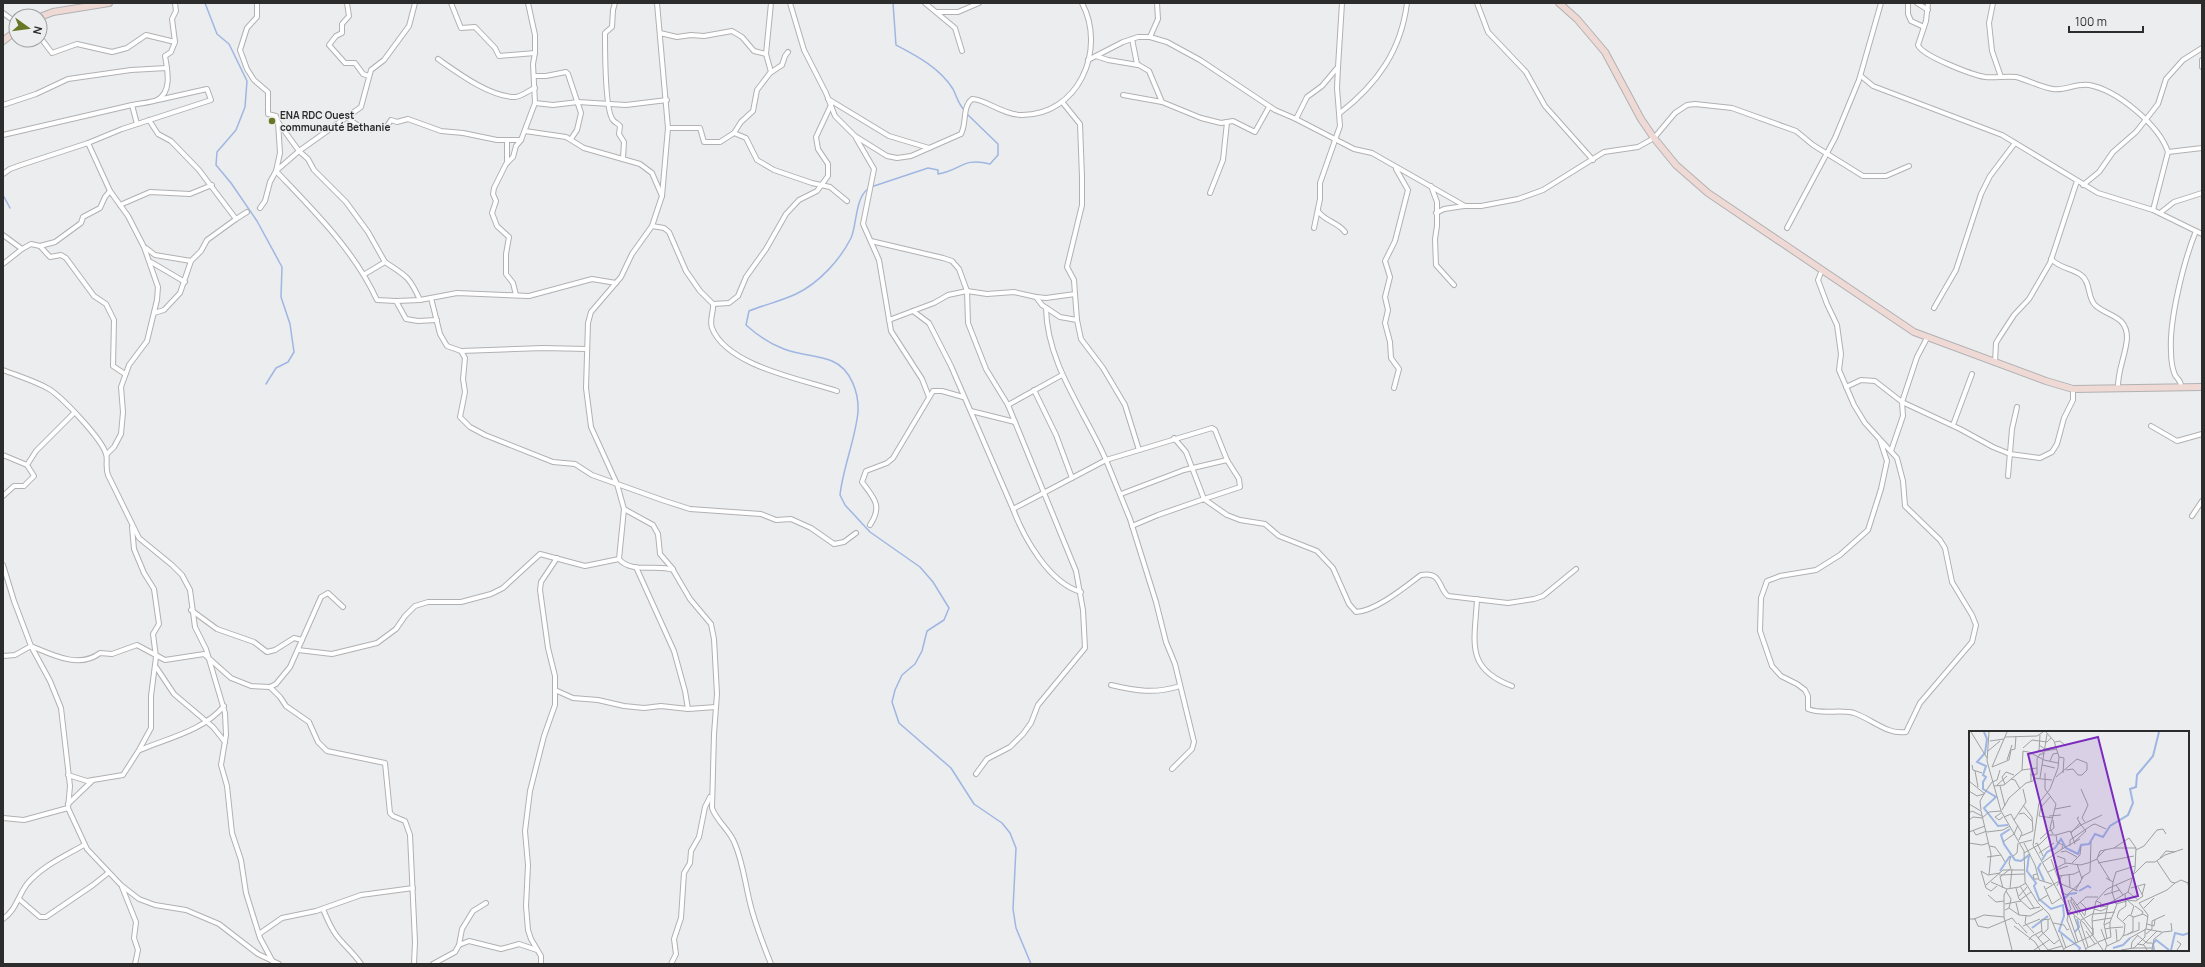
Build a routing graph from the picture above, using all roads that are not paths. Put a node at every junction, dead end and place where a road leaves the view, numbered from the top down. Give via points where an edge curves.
1 (109, 3) edge
2 (175, 3) edge
3 (257, 3) edge
4 (347, 3) edge
5 (415, 3) edge
6 (451, 3) edge
7 (528, 3) edge
8 (615, 3) edge
9 (657, 3) edge
10 (771, 3) edge
11 (790, 3) edge
12 (925, 3) edge
13 (979, 3) edge
14 (1082, 3) edge
15 (1157, 3) edge
16 (1342, 3) edge
17 (1407, 3) edge
18 (1477, 3) edge
19 (1559, 3) edge
20 (1881, 3) edge
21 (1908, 3) edge
22 (1917, 3) edge
23 (1928, 3) edge
24 (1993, 3) edge
25 (1928, 10) junction
26 (936, 12) junction
27 (48, 14) edge
28 (1924, 27) junction
29 (660, 33) junction
30 (1150, 37) junction
31 (1132, 39) junction
32 (174, 42) junction
33 (48, 48) edge
34 (2202, 48) edge
35 (962, 51) dead end
36 (788, 52) dead end
37 (535, 53) junction
38 (766, 54) junction
39 (1096, 56) junction
40 (438, 59) dead end
41 (1088, 60) junction
42 (2202, 60) edge
43 (1138, 65) junction
44 (1338, 67) junction
45 (2202, 67) edge
46 (167, 68) junction
47 (771, 72) junction
48 (369, 76) junction
49 (535, 76) junction
50 (1861, 76) junction
51 (2001, 77) junction
52 (535, 88) junction
53 (1124, 95) dead end
54 (828, 98) junction
55 (158, 100) junction
56 (666, 100) junction
57 (578, 102) junction
58 (1162, 102) junction
59 (1062, 103) junction
60 (535, 104) junction
61 (3, 105) edge
62 (132, 105) junction
63 (609, 105) junction
64 (831, 105) junction
65 (1269, 107) junction
66 (1340, 113) junction
67 (347, 117) junction
68 (1296, 119) junction
69 (149, 120) junction
70 (2145, 120) junction
71 (278, 122) junction
72 (1227, 122) junction
73 (137, 124) junction
74 (668, 128) junction
75 (525, 131) junction
76 (734, 133) junction
77 (3, 135) edge
78 (855, 136) junction
79 (1654, 138) junction
80 (571, 139) junction
81 (1334, 139) junction
82 (507, 140) junction
83 (522, 140) junction
84 (88, 143) junction
85 (2015, 143) junction
86 (929, 148) junction
87 (2202, 148) edge
88 (299, 151) junction
89 (2168, 152) junction
90 (1826, 153) junction
91 (623, 158) junction
92 (1593, 160) junction
93 (507, 163) junction
94 (1909, 166) dead end
95 (1395, 167) junction
96 (276, 171) junction
97 (3, 174) edge
98 (2077, 181) junction
99 (822, 185) junction
100 (2083, 185) junction
101 (212, 186) junction
102 (1431, 186) junction
103 (110, 191) junction
104 (1210, 193) dead end
105 (2202, 193) edge
106 (662, 196) junction
107 (847, 201) dead end
108 (120, 205) junction
109 (1465, 206) junction
110 (260, 208) dead end
111 (2153, 210) junction
112 (1318, 211) junction
113 (247, 212) dead end
114 (1436, 213) junction
115 (2160, 213) junction
116 (236, 219) junction
117 (652, 226) junction
118 (1314, 228) dead end
119 (1787, 228) dead end
120 (2196, 231) junction
121 (1344, 232) dead end
122 (2202, 234) edge
123 (3, 235) edge
124 (871, 241) junction
125 (40, 246) junction
126 (144, 247) junction
127 (22, 249) junction
128 (150, 260) junction
129 (2051, 260) junction
130 (191, 261) junction
131 (385, 262) junction
132 (3, 264) edge
133 (1822, 270) junction
134 (365, 274) junction
135 (185, 282) junction
136 (616, 283) junction
137 (1454, 285) dead end
138 (967, 291) junction
139 (1075, 294) junction
140 (516, 295) junction
141 (1036, 297) junction
142 (431, 298) junction
143 (420, 300) junction
144 (396, 301) junction
145 (713, 304) junction
146 (1046, 308) junction
147 (1934, 308) dead end
148 (913, 311) junction
149 (154, 313) junction
150 (437, 320) junction
151 (889, 320) junction
152 (1077, 320) junction
153 (1927, 338) junction
154 (587, 349) junction
155 (461, 352) junction
156 (1995, 363) junction
157 (3, 370) edge
158 (125, 374) junction
159 (1972, 374) dead end
160 (1062, 375) junction
161 (1846, 386) junction
162 (2202, 387) edge
163 (1394, 388) dead end
164 (2182, 388) junction
165 (2073, 389) junction
166 (2118, 389) junction
167 (1034, 390) junction
168 (837, 391) dead end
169 (929, 396) junction
170 (963, 397) junction
171 (1902, 402) junction
172 (1008, 404) junction
173 (2017, 407) dead end
174 (971, 411) junction
175 (74, 413) junction
176 (1015, 422) junction
177 (1953, 425) junction
178 (2151, 426) dead end
179 (2202, 434) edge
180 (1174, 438) junction
181 (1880, 440) junction
182 (1139, 450) junction
183 (1891, 450) junction
184 (107, 454) junction
185 (2010, 454) junction
186 (3, 455) edge
187 (1106, 460) junction
188 (1227, 460) junction
189 (27, 465) junction
190 (1192, 469) junction
191 (2008, 476) dead end
192 (1072, 478) junction
193 (617, 484) junction
194 (1044, 494) junction
195 (1121, 494) junction
196 (3, 496) edge
197 (1204, 500) junction
198 (2202, 501) edge
199 (624, 509) junction
200 (1013, 509) junction
201 (2192, 516) dead end
202 (131, 525) junction
203 (870, 525) dead end
204 (1132, 526) junction
205 (856, 533) dead end
206 (557, 558) junction
207 (619, 559) junction
208 (3, 565) edge
209 (636, 567) junction
210 (1576, 569) dead end
211 (673, 570) junction
212 (1081, 592) junction
213 (1477, 599) junction
214 (343, 607) dead end
215 (191, 610) junction
216 (302, 640) junction
217 (31, 646) junction
218 (298, 650) junction
219 (3, 656) edge
220 (156, 657) junction
221 (208, 657) junction
222 (156, 666) junction
223 (1111, 685) dead end
224 (1180, 686) junction
225 (1512, 686) dead end
226 (270, 687) junction
227 (555, 690) junction
228 (224, 706) junction
229 (716, 707) junction
230 (688, 709) junction
231 (207, 722) junction
232 (225, 742) junction
233 (139, 750) junction
234 (1172, 769) dead end
235 (976, 774) dead end
236 (68, 775) junction
237 (93, 780) junction
238 (711, 795) junction
239 (68, 806) junction
240 (3, 818) edge
241 (84, 845) junction
242 (108, 872) junction
243 (121, 885) junction
244 (413, 888) junction
245 (19, 899) junction
246 (486, 903) dead end
247 (322, 909) junction
248 (3, 919) edge
249 (259, 934) junction
250 (459, 945) junction
251 (539, 951) junction
252 (272, 962) edge
253 (135, 964) edge
254 (279, 964) edge
255 (361, 964) edge
256 (414, 964) edge
257 (433, 964) edge
258 (541, 964) edge
259 (671, 964) edge
260 (771, 964) edge

1 - 27 main road
2 - 32 street via 176,11 172,19
3 - 71 street via 258,15 244,34 240,54 254,80 268,92 268,114 276,116
4 - 48 street via 349,17 342,24 342,33 329,45 345,63 355,64 363,74
5 - 48 street via 409,26 384,60 372,69
6 - 37 street via 461,28 475,27 495,48 499,56
7 - 37 street via 534,29
8 - 63 street via 612,27 605,33
9 - 29 street
10 - 38 street
11 - 54 street via 804,50
12 - 26 street
13 - 26 street via 958,12
14 - 41 street via 1092,34
15 - 30 street via 1158,19
16 - 44 street
17 - 66 street via 1400,31 1385,67 1362,94
18 - 92 street via 1488,32 1526,72 1546,106
19 - 79 main road via 1605,52
20 - 50 street
21 - 28 street via 1911,21
22 - 25 street
23 - 25 street
24 - 51 street via 1989,23 1992,51
25 - 28 street
26 - 35 street via 955,28
28 - 51 street via 1918,45 1922,51 1976,75
29 - 38 street via 677,37 732,31 742,37 754,51
29 - 56 street
30 - 31 street
30 - 65 street via 1179,48
31 - 39 street
31 - 43 street
32 - 33 street via 148,35 126,49 110,52 77,44 52,53
32 - 46 street via 171,52 165,54
34 - 70 street via 2183,60 2166,79 2158,104
36 - 47 street via 781,66
37 - 49 street
38 - 47 street
39 - 41 street
39 - 43 street
40 - 52 street via 470,81 498,93 518,96
41 - 59 street via 1078,85
42 - 45 street
43 - 58 street via 1149,71
44 - 66 street
44 - 68 street via 1322,86 1307,97
46 - 55 street via 168,80
46 - 61 street via 68,79 36,94
47 - 76 street via 756,92 753,111
48 - 67 street via 363,104
49 - 52 street
49 - 57 street via 566,72
50 - 85 street via 1873,86 1995,132
50 - 90 street
51 - 70 street via 2017,78 2052,89 2083,85 2096,87 2119,98
52 - 60 street
53 - 58 street
54 - 64 street
54 - 86 street via 889,136
55 - 62 street
55 - 69 street via 207,88 211,100
56 - 63 street
56 - 74 street
57 - 60 street
57 - 63 street
57 - 80 street via 580,120
58 - 72 street via 1201,118
59 - 86 street via 1047,111 1022,115 1004,113 976,98 972,99 968,105 961,134
59 - 139 street via 1077,120 1081,132 1082,201 1067,267 1074,280
60 - 75 street
62 - 73 street
62 - 77 street
63 - 91 street via 613,120 620,124 619,134 624,142
64 - 78 street via 834,116
64 - 99 street via 816,137 818,148 829,168 828,176
65 - 68 street
65 - 72 street via 1255,132 1233,121
66 - 81 street via 1340,126
67 - 82 street via 357,125 372,131 387,126 391,120 397,122 408,119 441,131
67 - 88 street
68 - 81 street
69 - 73 street
69 - 101 street via 157,133 179,149
70 - 89 street via 2158,133
70 - 100 street via 2136,132 2113,152 2099,172
71 - 88 street
71 - 96 street via 280,153
72 - 104 street via 1223,160
73 - 84 street
74 - 76 street via 701,128 704,142 720,142
74 - 106 street
75 - 80 street
75 - 83 street
76 - 99 street via 746,138 757,160 774,170
78 - 86 street via 891,158 904,158
78 - 124 street via 874,173 864,224
79 - 90 street via 1669,119 1687,105 1709,104 1745,111 1762,120 1796,131
79 - 92 street via 1638,147 1604,152
79 - 133 main road via 1676,165 1708,193
80 - 91 street via 584,148
81 - 95 street via 1354,149 1372,153
81 - 112 street via 1320,183
82 - 83 street
82 - 93 street
83 - 93 street via 517,144 513,158
84 - 97 street via 21,164
84 - 103 street
85 - 98 street
85 - 147 street via 1984,188 1973,213 1956,270
87 - 89 street
88 - 96 street
88 - 131 street via 346,202 368,232
89 - 111 street
90 - 94 street via 1868,177 1886,176
90 - 119 street
91 - 106 street via 652,172
92 - 109 street via 1530,196 1481,206
93 - 140 street via 494,188 496,201 492,213 498,226 509,237 506,274 513,282
95 - 102 street
95 - 163 street via 1408,190 1395,241 1385,261 1390,277 1385,297 1388,310 1385,323 1391,358 1399,368
96 - 110 street
96 - 134 street via 327,225
98 - 100 street
98 - 129 street
99 - 107 street via 830,187
99 - 145 street via 812,194 799,200 786,214 746,277 738,296 729,303
100 - 111 street via 2103,196
101 - 108 street via 190,194 150,192
101 - 116 street
102 - 109 street
102 - 114 street via 1436,198
103 - 108 street
103 - 125 street via 104,197 100,208 84,217 81,223 54,243
105 - 115 street via 2174,202
106 - 117 street
108 - 126 street
109 - 114 street via 1444,209
111 - 115 street
112 - 118 street
112 - 121 street via 1321,216 1339,225
113 - 116 street
114 - 137 street via 1436,265
115 - 120 street
116 - 130 street via 207,240
117 - 136 street
117 - 145 street via 664,228 669,232 686,271
120 - 122 street
120 - 164 street via 2188,252 2171,336 2172,362
123 - 127 street
124 - 138 street via 952,261 959,269
124 - 151 street via 879,260
125 - 127 street via 30,244
125 - 158 street via 50,257 66,258 94,296 106,304 115,322 113,366
126 - 128 street
126 - 130 street via 155,255
127 - 132 street
128 - 135 street
128 - 149 street via 158,287
129 - 156 street via 2032,294 2014,315 1996,343
129 - 166 street via 2058,266 2081,275 2087,282 2093,302 2119,318 2124,325 2127,338 2118,374
130 - 135 street
131 - 134 street
131 - 143 street via 401,271 410,280
133 - 153 main road via 1914,332
133 - 161 street via 1818,280 1837,324 1841,354 1839,370
134 - 144 street via 377,300
135 - 149 street via 178,295 164,310
136 - 140 street via 592,279 534,295
136 - 154 street via 590,315
138 - 141 street via 987,294 1014,292
138 - 148 street via 948,295
138 - 172 street via 966,312 969,325 987,372
139 - 141 street
139 - 152 street
140 - 142 street via 457,293
141 - 146 street
142 - 143 street
142 - 150 street
143 - 144 street
144 - 150 street via 406,319
145 - 168 street via 711,322 716,335 740,357 762,368
146 - 152 street via 1060,317
146 - 160 street via 1047,330
148 - 151 street
148 - 170 street via 929,324 951,366
149 - 158 street via 147,341
150 - 155 street via 447,346
151 - 169 street via 894,336 922,379
152 - 182 street via 1081,339 1103,368 1125,405
153 - 156 main road
153 - 171 street
154 - 155 street via 543,348
154 - 193 street via 586,388 591,427
155 - 193 street via 466,361 463,378 465,392 460,417 470,427 485,436 552,462 575,464 592,475
156 - 165 main road
157 - 175 street via 50,390
158 - 184 street via 120,391 122,430 114,447
159 - 177 street
160 - 167 street
160 - 187 street
161 - 171 street via 1861,380 1875,381
161 - 181 street via 1860,418
162 - 164 main road
164 - 166 main road
165 - 166 main road
165 - 185 street via 2073,400 2052,452 2040,458
167 - 172 street
167 - 192 street via 1056,435
169 - 170 street via 936,390
169 - 203 street via 893,458 887,463 871,467 863,475 862,482 877,507 876,516
170 - 174 street
171 - 177 street
171 - 183 street via 1903,416
172 - 176 street
173 - 185 street
174 - 176 street
174 - 200 street
175 - 184 street
175 - 189 street via 36,451
176 - 194 street
177 - 185 street via 1993,448
178 - 179 street via 2177,441
180 - 182 street
180 - 188 street via 1214,428
180 - 190 street via 1186,452
181 - 183 street
181 - 183 street via 1887,461 1869,528 1840,555 1820,568 1767,581 1761,598 1760,627 1772,666 1781,676 1805,690 1808,696 1808,709 1855,714 1899,733 1906,732 1920,703 1972,642 1976,625 1952,582 1940,540 1905,506 1900,465
182 - 187 street
184 - 202 street via 108,475
185 - 191 street
186 - 189 street
187 - 192 street
187 - 195 street
188 - 190 street
188 - 197 street via 1239,479 1240,486
189 - 196 street via 34,476 24,486 14,486
190 - 195 street
190 - 197 street
192 - 194 street
193 - 199 street
193 - 205 street via 690,509 761,514 776,520 791,519 811,528 834,544 844,542
194 - 200 street
194 - 212 street via 1076,571
195 - 204 street
197 - 204 street via 1158,514
197 - 213 street via 1227,515 1265,524 1279,536 1316,551 1333,568 1349,604 1356,612 1390,597 1426,574 1441,582 1448,596
198 - 201 street
199 - 207 street
199 - 211 street via 653,525 658,534 660,554
200 - 212 street via 1022,529 1049,571 1066,587
202 - 215 street via 143,543 165,558 182,575 190,590
202 - 220 street via 134,548 155,596 159,624 153,634
204 - 224 street
206 - 207 street via 590,566
206 - 218 street via 542,554 537,556 507,584 491,594 461,602 428,602 415,606 396,629 377,643 332,654
206 - 227 street via 541,582 540,590 548,648 555,676
207 - 209 street
208 - 217 street
209 - 211 street
209 - 230 street via 674,651
210 - 213 street via 1539,597 1513,603
211 - 229 street via 690,599 712,627 717,672
212 - 235 street via 1085,648 1038,705 1031,723 1023,734 1010,748 988,759
213 - 225 street via 1474,642 1478,661 1489,675
214 - 216 street via 332,595 324,594
215 - 216 street via 218,629 254,642 265,652 275,650 294,638
215 - 221 street via 196,632
216 - 218 street
217 - 219 street via 15,655
217 - 220 street via 72,660 94,658 100,653 112,654 137,645
217 - 236 street via 61,708
218 - 226 street via 283,677
220 - 221 street via 165,660 200,654
220 - 222 street
221 - 226 street via 231,678 251,686
221 - 228 street
222 - 231 street via 179,701
222 - 233 street via 151,696 151,728
223 - 224 street via 1148,692 1160,692
224 - 234 street via 1194,745
226 - 244 street via 286,706 309,722 318,742 327,751 385,763 390,812 405,821 410,832
227 - 230 street via 578,699 598,700 624,706
227 - 251 street via 553,712 530,791 525,831 528,930
228 - 231 street
228 - 232 street
229 - 230 street
229 - 238 street
231 - 232 street
231 - 233 street
232 - 249 street via 221,765 227,786 232,833
233 - 237 street via 123,775
236 - 237 street
236 - 239 street
237 - 239 street
238 - 259 street via 705,808 699,837 684,873 681,918 674,940 676,954
238 - 260 street via 714,813 731,834 743,865 756,924
239 - 240 street via 24,820
239 - 241 street
241 - 242 street
241 - 245 street via 40,872 28,884
242 - 243 street
242 - 245 street via 46,917 40,917
243 - 252 street via 142,901 186,910 219,924
243 - 253 street via 136,922 134,938 138,950
244 - 247 street via 361,894
244 - 256 street
245 - 248 street via 11,913
246 - 250 street via 473,911 462,929
247 - 249 street via 282,918
247 - 255 street via 334,932
249 - 252 street
250 - 251 street via 469,941 504,949 522,944
250 - 257 street via 450,956
251 - 258 street
252 - 254 street

